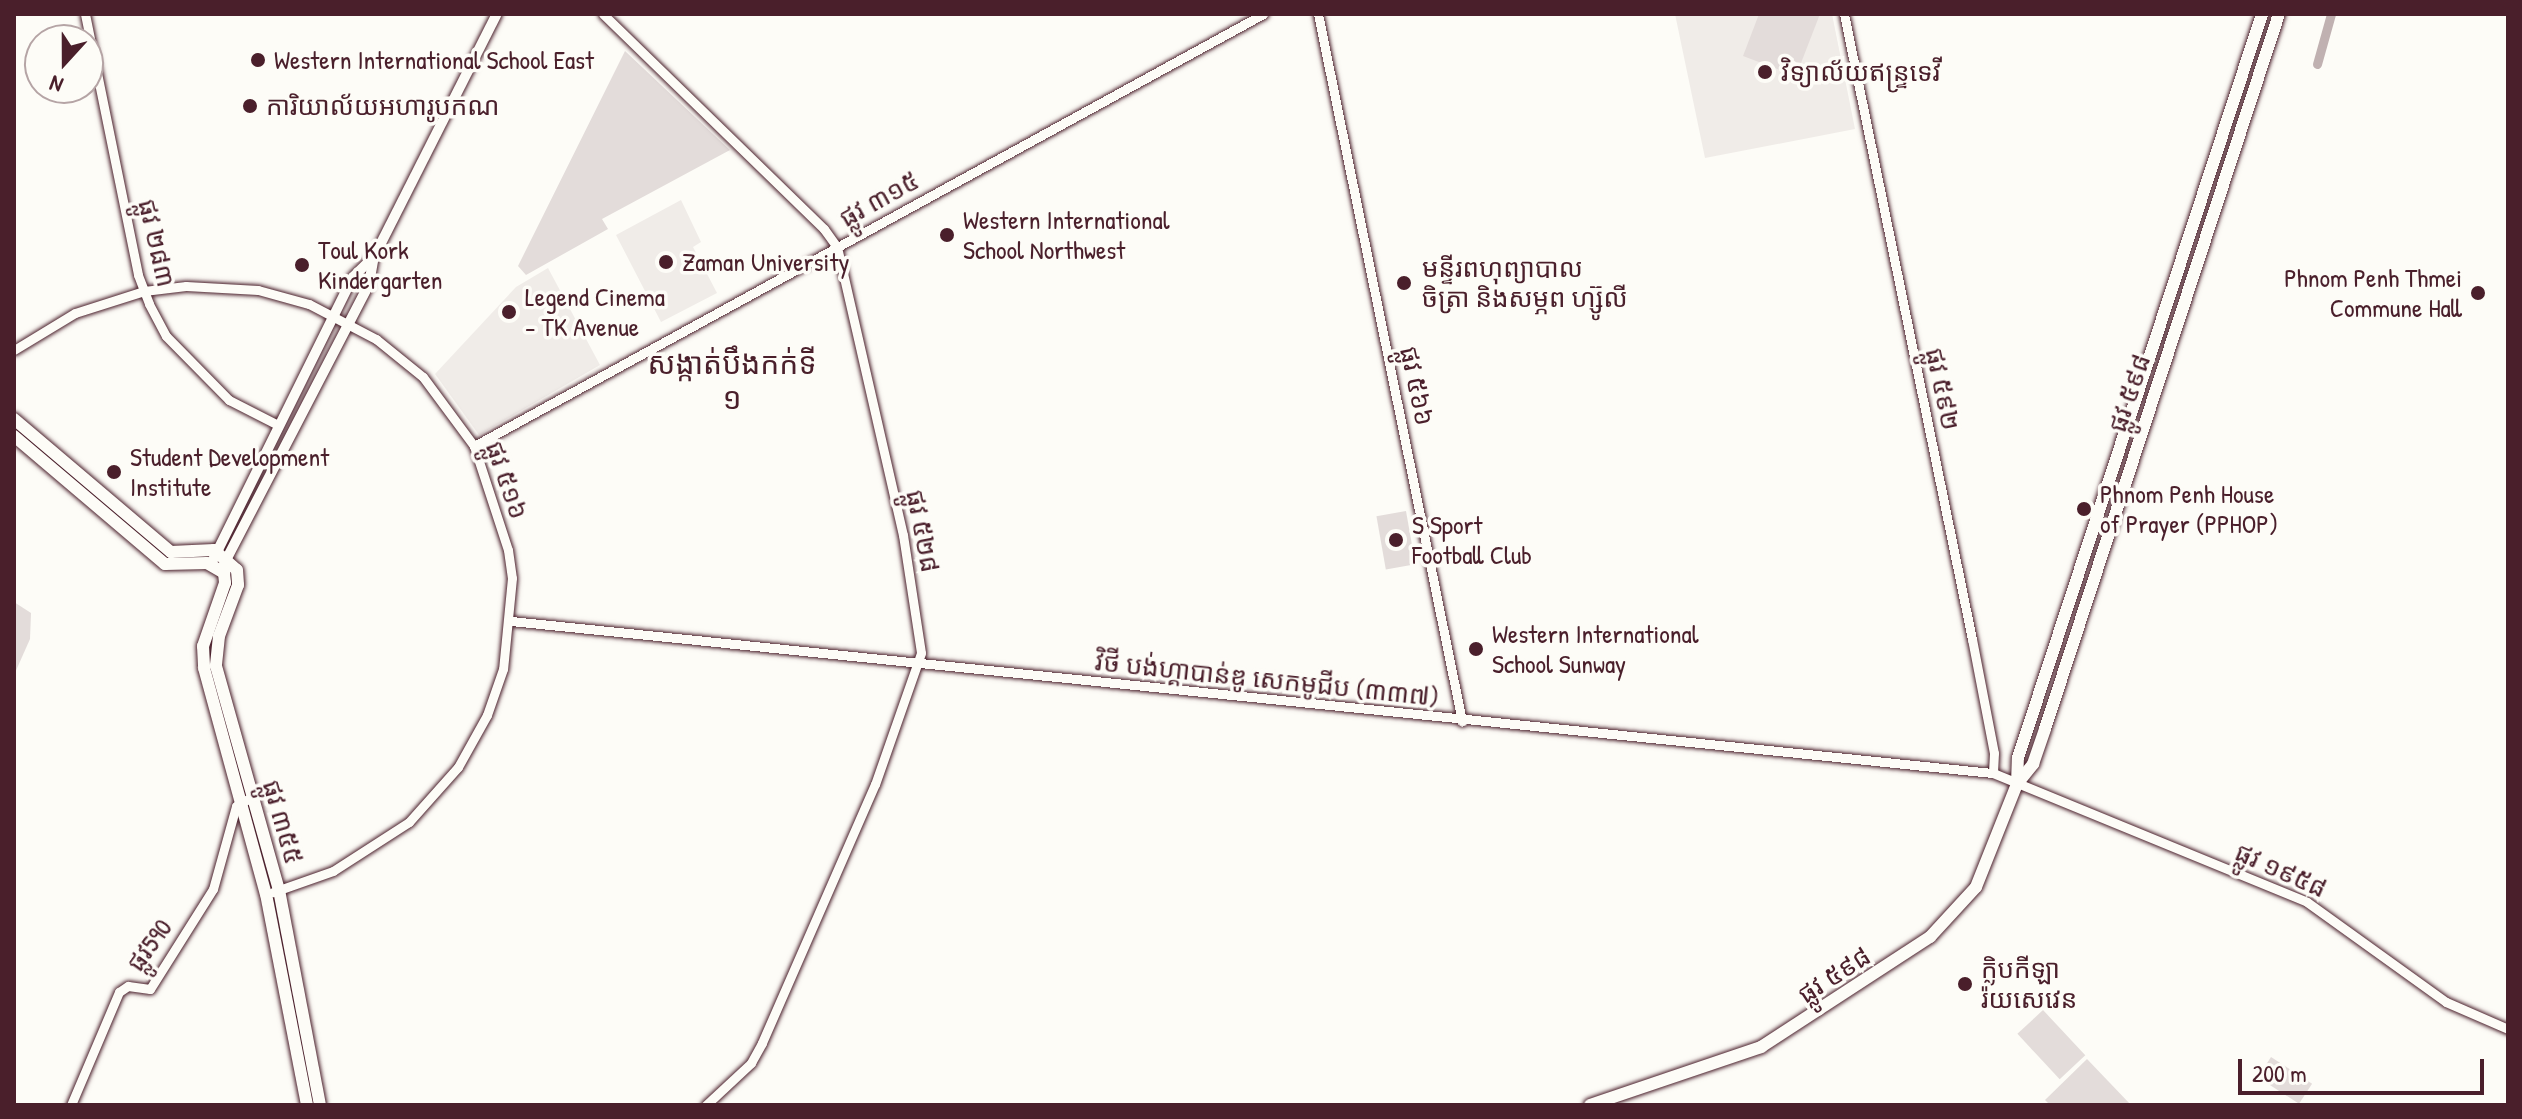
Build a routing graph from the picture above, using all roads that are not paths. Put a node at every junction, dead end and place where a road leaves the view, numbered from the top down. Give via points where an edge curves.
1 (85, 14) edge
2 (497, 14) edge
3 (603, 14) edge
4 (1263, 14) edge
5 (1318, 14) edge
6 (1844, 14) edge
7 (2262, 14) edge
8 (2279, 14) edge
9 (837, 247) junction
10 (374, 257) junction
11 (144, 291) junction
12 (334, 315) junction
13 (350, 323) junction
14 (14, 350) edge
15 (14, 419) edge
16 (278, 425) junction
17 (14, 436) edge
18 (474, 446) junction
19 (229, 558) junction
20 (215, 561) junction
21 (511, 621) junction
22 (920, 666) junction
23 (1462, 721) junction
24 (1993, 773) junction
25 (2017, 784) junction
26 (246, 798) junction
27 (272, 892) junction
28 (2508, 1029) edge
29 (71, 1105) edge
30 (307, 1105) edge
31 (320, 1105) edge
32 (706, 1105) edge
33 (1590, 1105) edge

1 - 11 street, ផ្លូវ ២៨៣
2 - 10 main road
3 - 9 street, ផ្លូវ ៥២៨
4 - 9 street, ផ្លូវ ៣១៥
5 - 23 street, ផ្លូវ ៥៦៦
6 - 24 street, ផ្លូវ ៥៩២ via 1972,639 1994,753
7 - 25 main road, ផ្លូវ ៥៩៨ via 2018,758
8 - 25 main road, ផ្លូវ ៥៩៨ via 2049,717 2033,764
9 - 18 street, ផ្លូវ ៣១៥
9 - 22 street, ផ្លូវ ៥២៨ via 903,535
10 - 12 main road via 353,277
10 - 13 main road via 369,284
11 - 12 street, ផ្លូវ ៥១៦ via 231,287 284,296
11 - 14 street, ផ្លូវ ៥១៦ via 75,313
11 - 16 street, ផ្លូវ ២៨៣ via 166,336 219,390
12 - 13 street, ផ្លូវ ៥១៦
12 - 16 main road
13 - 18 street, ផ្លូវ ៥១៦ via 423,377
13 - 19 main road
15 - 20 main road via 171,552
16 - 20 main road
17 - 20 main road via 165,564
18 - 21 street, ផ្លូវ ៥១៦ via 508,550
19 - 20 main road
19 - 26 main road, ផ្លូវ ៣៥៥ via 238,585 219,636 216,666
20 - 26 main road, ផ្លូវ ៣៥៥ via 225,583 202,659
21 - 22 street, វិថី បង់ហ្គាបាន់ឌូ សេកមូជីប (៣៣៧)
21 - 27 street, ផ្លូវ ៥១៦ via 487,715 440,790 364,855
22 - 23 street, វិថី បង់ហ្គាបាន់ឌូ សេកមូជីប (៣៣៧)
22 - 32 street via 762,1043 751,1063
23 - 24 street, វិថី បង់ហ្គាបាន់ឌូ សេកមូជីប (៣៣៧)
24 - 25 street, វិថី បង់ហ្គាបាន់ឌូ សេកមូជីប (៣៣៧)
25 - 28 street, ផ្លូវ ១៩៥៨ via 2307,902 2446,1002
25 - 33 main road, ផ្លូវ ៥៩៨ via 1976,887 1930,937 1761,1047
26 - 27 main road, ផ្លូវ ៣៥៥
26 - 29 street, ផ្លូវ590 via 201,911 170,950 150,989 128,986 119,992
27 - 30 main road, ផ្លូវ ៣៥៥
27 - 31 main road, ផ្លូវ ៣៥៥

